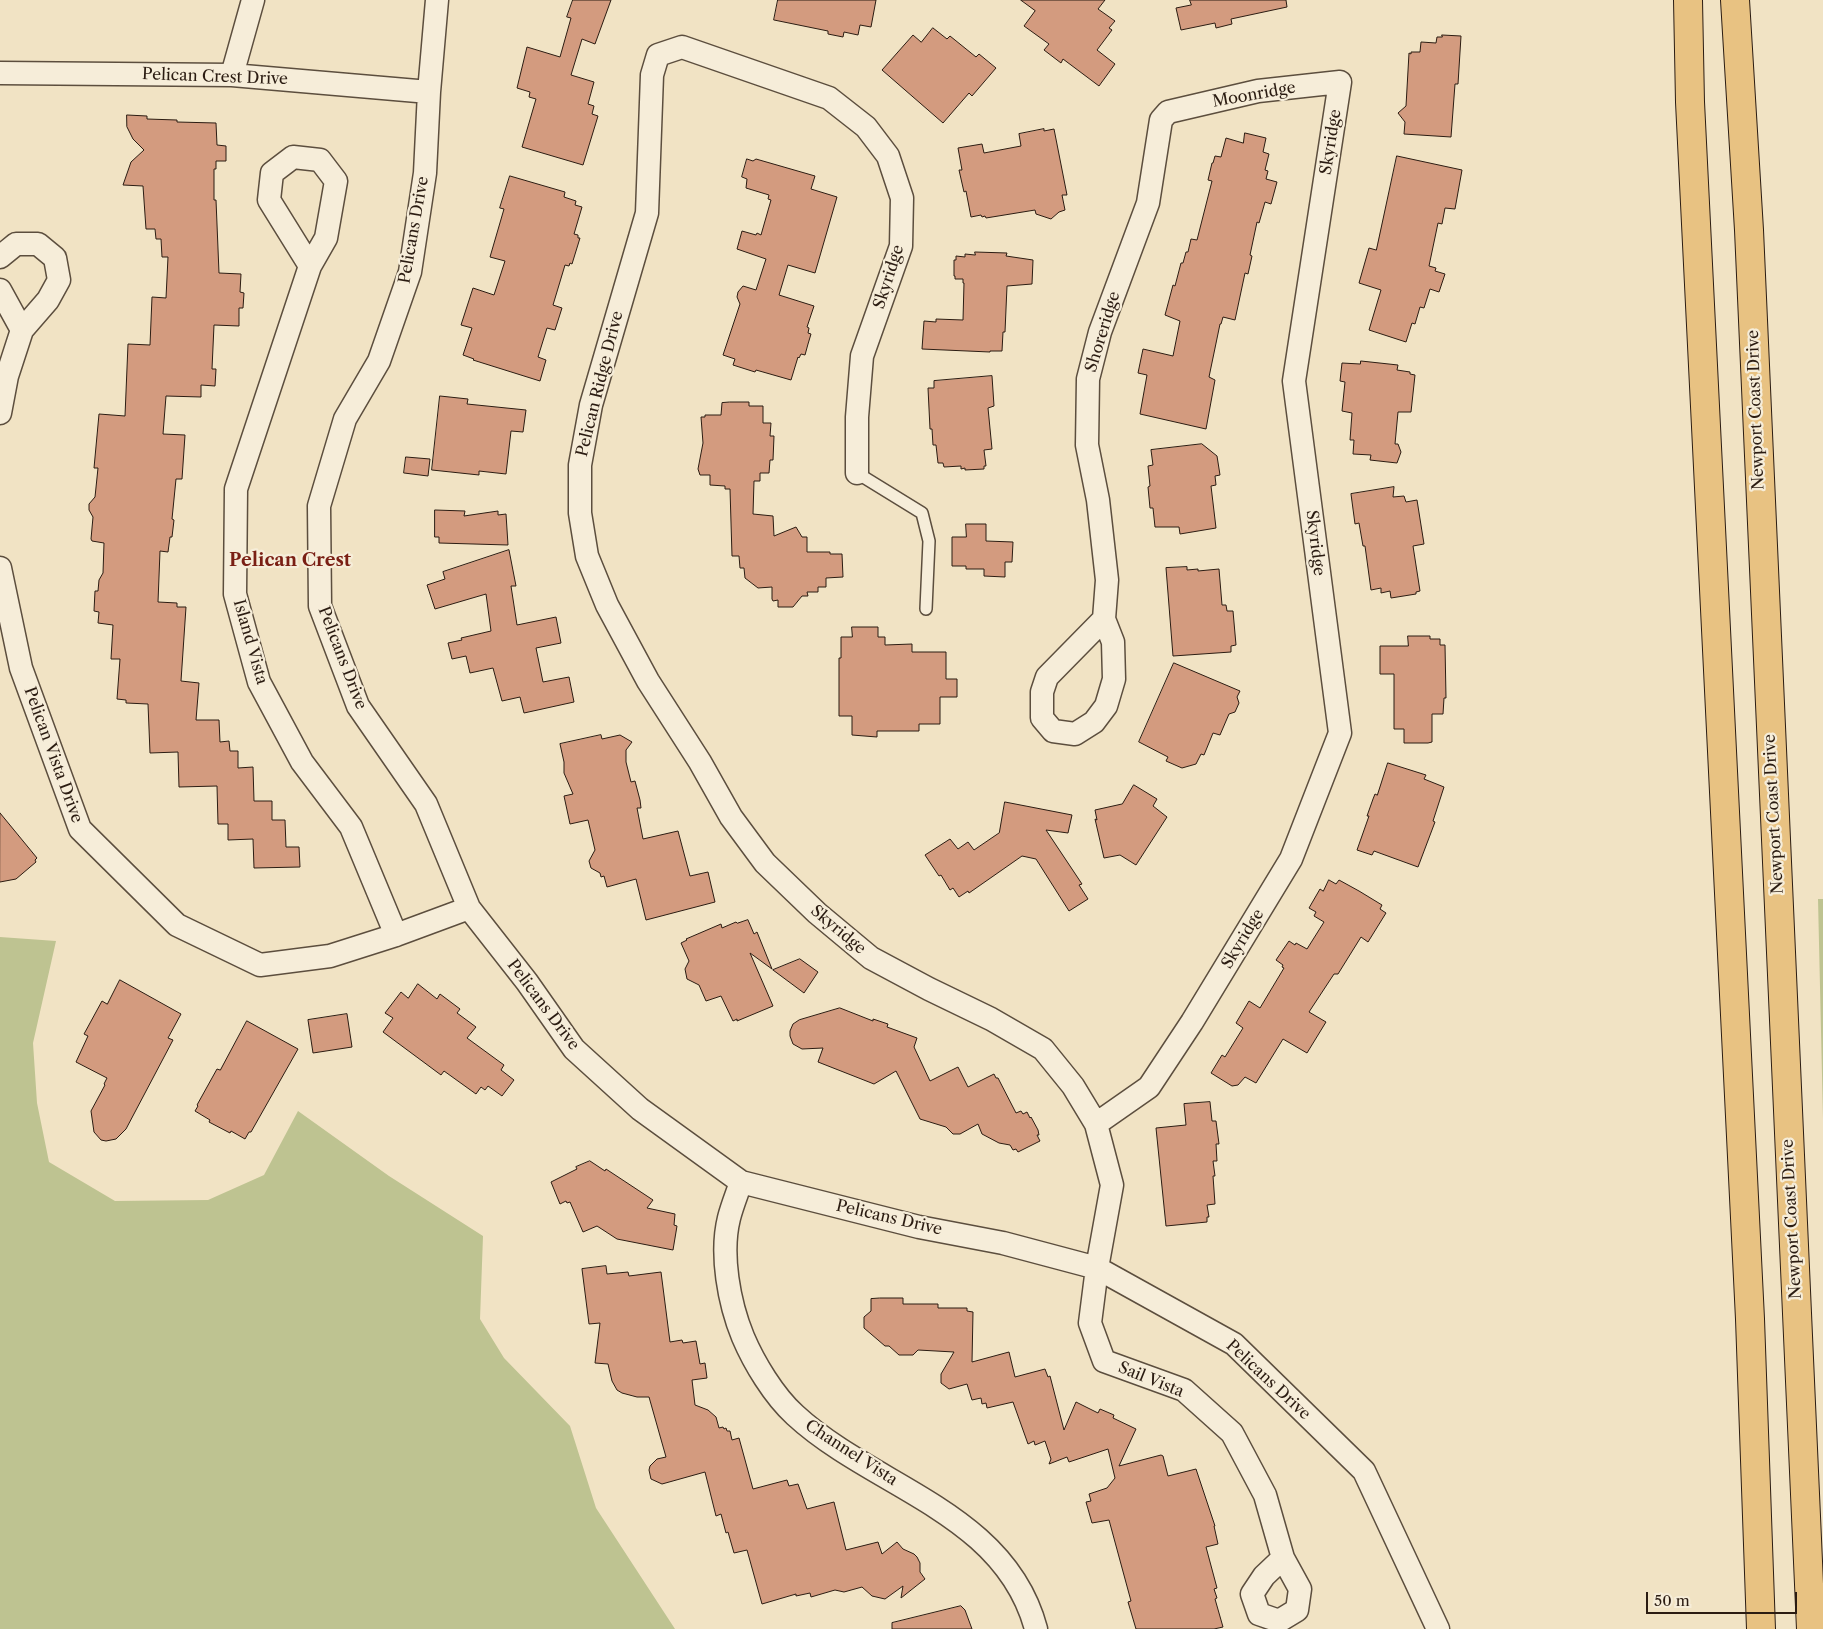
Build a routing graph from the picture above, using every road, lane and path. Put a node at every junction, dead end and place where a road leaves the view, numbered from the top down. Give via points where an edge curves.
1 (253, 0) edge
2 (437, 0) edge
3 (1688, 0) edge
4 (1735, 0) edge
5 (0, 74) edge
6 (232, 75) junction
7 (652, 75) joint
8 (1340, 82) joint
9 (429, 92) junction
10 (1168, 112) joint
11 (0, 257) edge
12 (310, 266) dead end
13 (0, 290) edge
14 (22, 330) junction
15 (0, 413) edge
16 (857, 473) joint
17 (0, 568) edge
18 (926, 609) dead end
19 (1104, 619) junction
20 (648, 680) joint
21 (469, 908) junction
22 (396, 934) junction
23 (1096, 1124) junction
24 (741, 1182) junction
25 (1097, 1268) junction
26 (1283, 1558) dead end
27 (1036, 1629) edge
28 (1438, 1629) edge
29 (1761, 1629) edge
30 (1811, 1629) edge

1 - 6 street
2 - 9 street, Pelicans Drive
3 - 29 main road via 1750,1320
4 - 30 main road, Newport Coast Drive
5 - 6 street, Pelican Crest Drive
6 - 9 street, Pelican Crest Drive
7 - 16 street, Skyridge via 658,55 682,47 748,69 828,98 866,127 888,156 902,198 901,246 862,356
7 - 20 street, Pelican Ridge Drive via 647,214 591,405 580,465 580,513 587,556 607,605
8 - 10 street, Moonridge via 1258,91
8 - 23 street, Skyridge via 1294,381 1340,733 1291,860 1192,1022 1149,1087
9 - 21 street, Pelicans Drive via 425,173 410,272 379,361 345,419 319,506 320,606 358,706 426,804
10 - 19 street, Shoreridge via 1161,120 1148,203 1100,332 1088,379 1087,445 1098,500 1107,580
11 - 14 street via 16,244 38,244 55,258 59,280 48,300
12 - 22 street, Island Vista via 236,489 235,594 259,682 302,762 351,827
13 - 14 street
14 - 15 street via 7,376
16 - 18 lane via 922,513 929,541
17 - 22 street, Pelican Vista Drive via 21,668 80,829 177,926 260,965 330,956
19 - 19 street, Shoreridge via 1113,642 1114,679 1106,706 1094,722 1075,734 1053,731 1042,718 1042,692 1047,676
20 - 23 street, Skyridge via 731,817 765,864 871,958 1043,1049 1073,1086
21 - 22 street, Pelican Vista Drive
21 - 24 street, Pelicans Drive via 574,1049 640,1109
23 - 25 street, Sail Vista via 1112,1186
24 - 25 street, Pelicans Drive
24 - 27 street, Channel Vista via 729,1219 726,1250 728,1284 735,1318 768,1383 794,1415 828,1442 939,1508 973,1533 1000,1559 1018,1587
25 - 26 street, Sail Vista via 1090,1322 1104,1361 1184,1390 1232,1433 1265,1495
25 - 28 street, Pelicans Drive via 1234,1344 1364,1471

